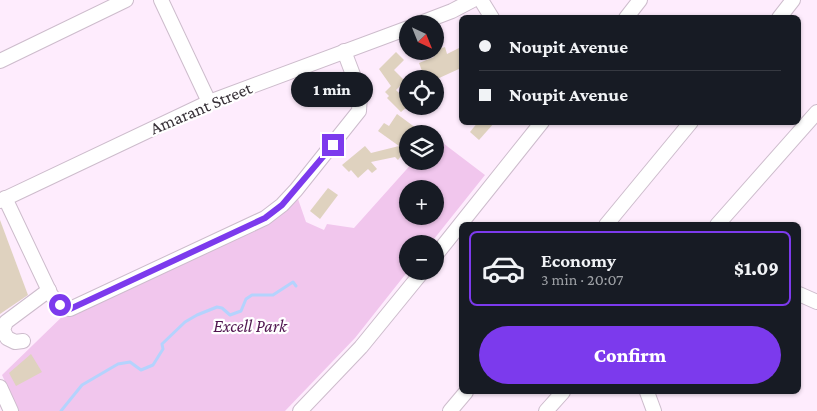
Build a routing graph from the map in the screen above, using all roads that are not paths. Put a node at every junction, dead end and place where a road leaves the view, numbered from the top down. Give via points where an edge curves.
1 (126, 0) edge
2 (161, 0) edge
3 (473, 0) edge
4 (481, 0) edge
5 (640, 0) edge
6 (793, 0) edge
7 (442, 15) edge
8 (490, 15) edge
9 (628, 15) edge
10 (781, 15) edge
11 (399, 31) edge
12 (344, 51) junction
13 (0, 60) edge
14 (209, 102) junction
15 (817, 112) edge
16 (540, 125) edge
17 (689, 125) edge
18 (2, 199) edge
19 (462, 222) edge
20 (608, 222) edge
21 (721, 222) edge
22 (459, 226) edge
23 (444, 245) edge
24 (416, 280) edge
25 (49, 290) junction
26 (801, 295) edge
27 (817, 302) edge
28 (23, 341) dead end
29 (0, 387) edge
30 (464, 394) edge
31 (561, 394) edge
32 (648, 394) edge
33 (11, 411) edge
34 (300, 411) edge
35 (450, 411) edge
36 (546, 411) edge
37 (654, 411) edge

1 - 13 street
2 - 14 street
3 - 7 street
4 - 8 street
5 - 9 street
6 - 10 street
11 - 12 street, Amarant Street
12 - 14 street, Amarant Street
12 - 25 street via 360,93 359,111 273,214 70,309 57,302
14 - 18 street, Amarant Street
15 - 21 street
16 - 19 street
17 - 20 street
18 - 25 street
22 - 23 street
24 - 34 street via 361,347
25 - 28 street via 6,322 3,330 7,338
26 - 27 street
29 - 33 street
30 - 35 street
31 - 36 street
32 - 37 street

